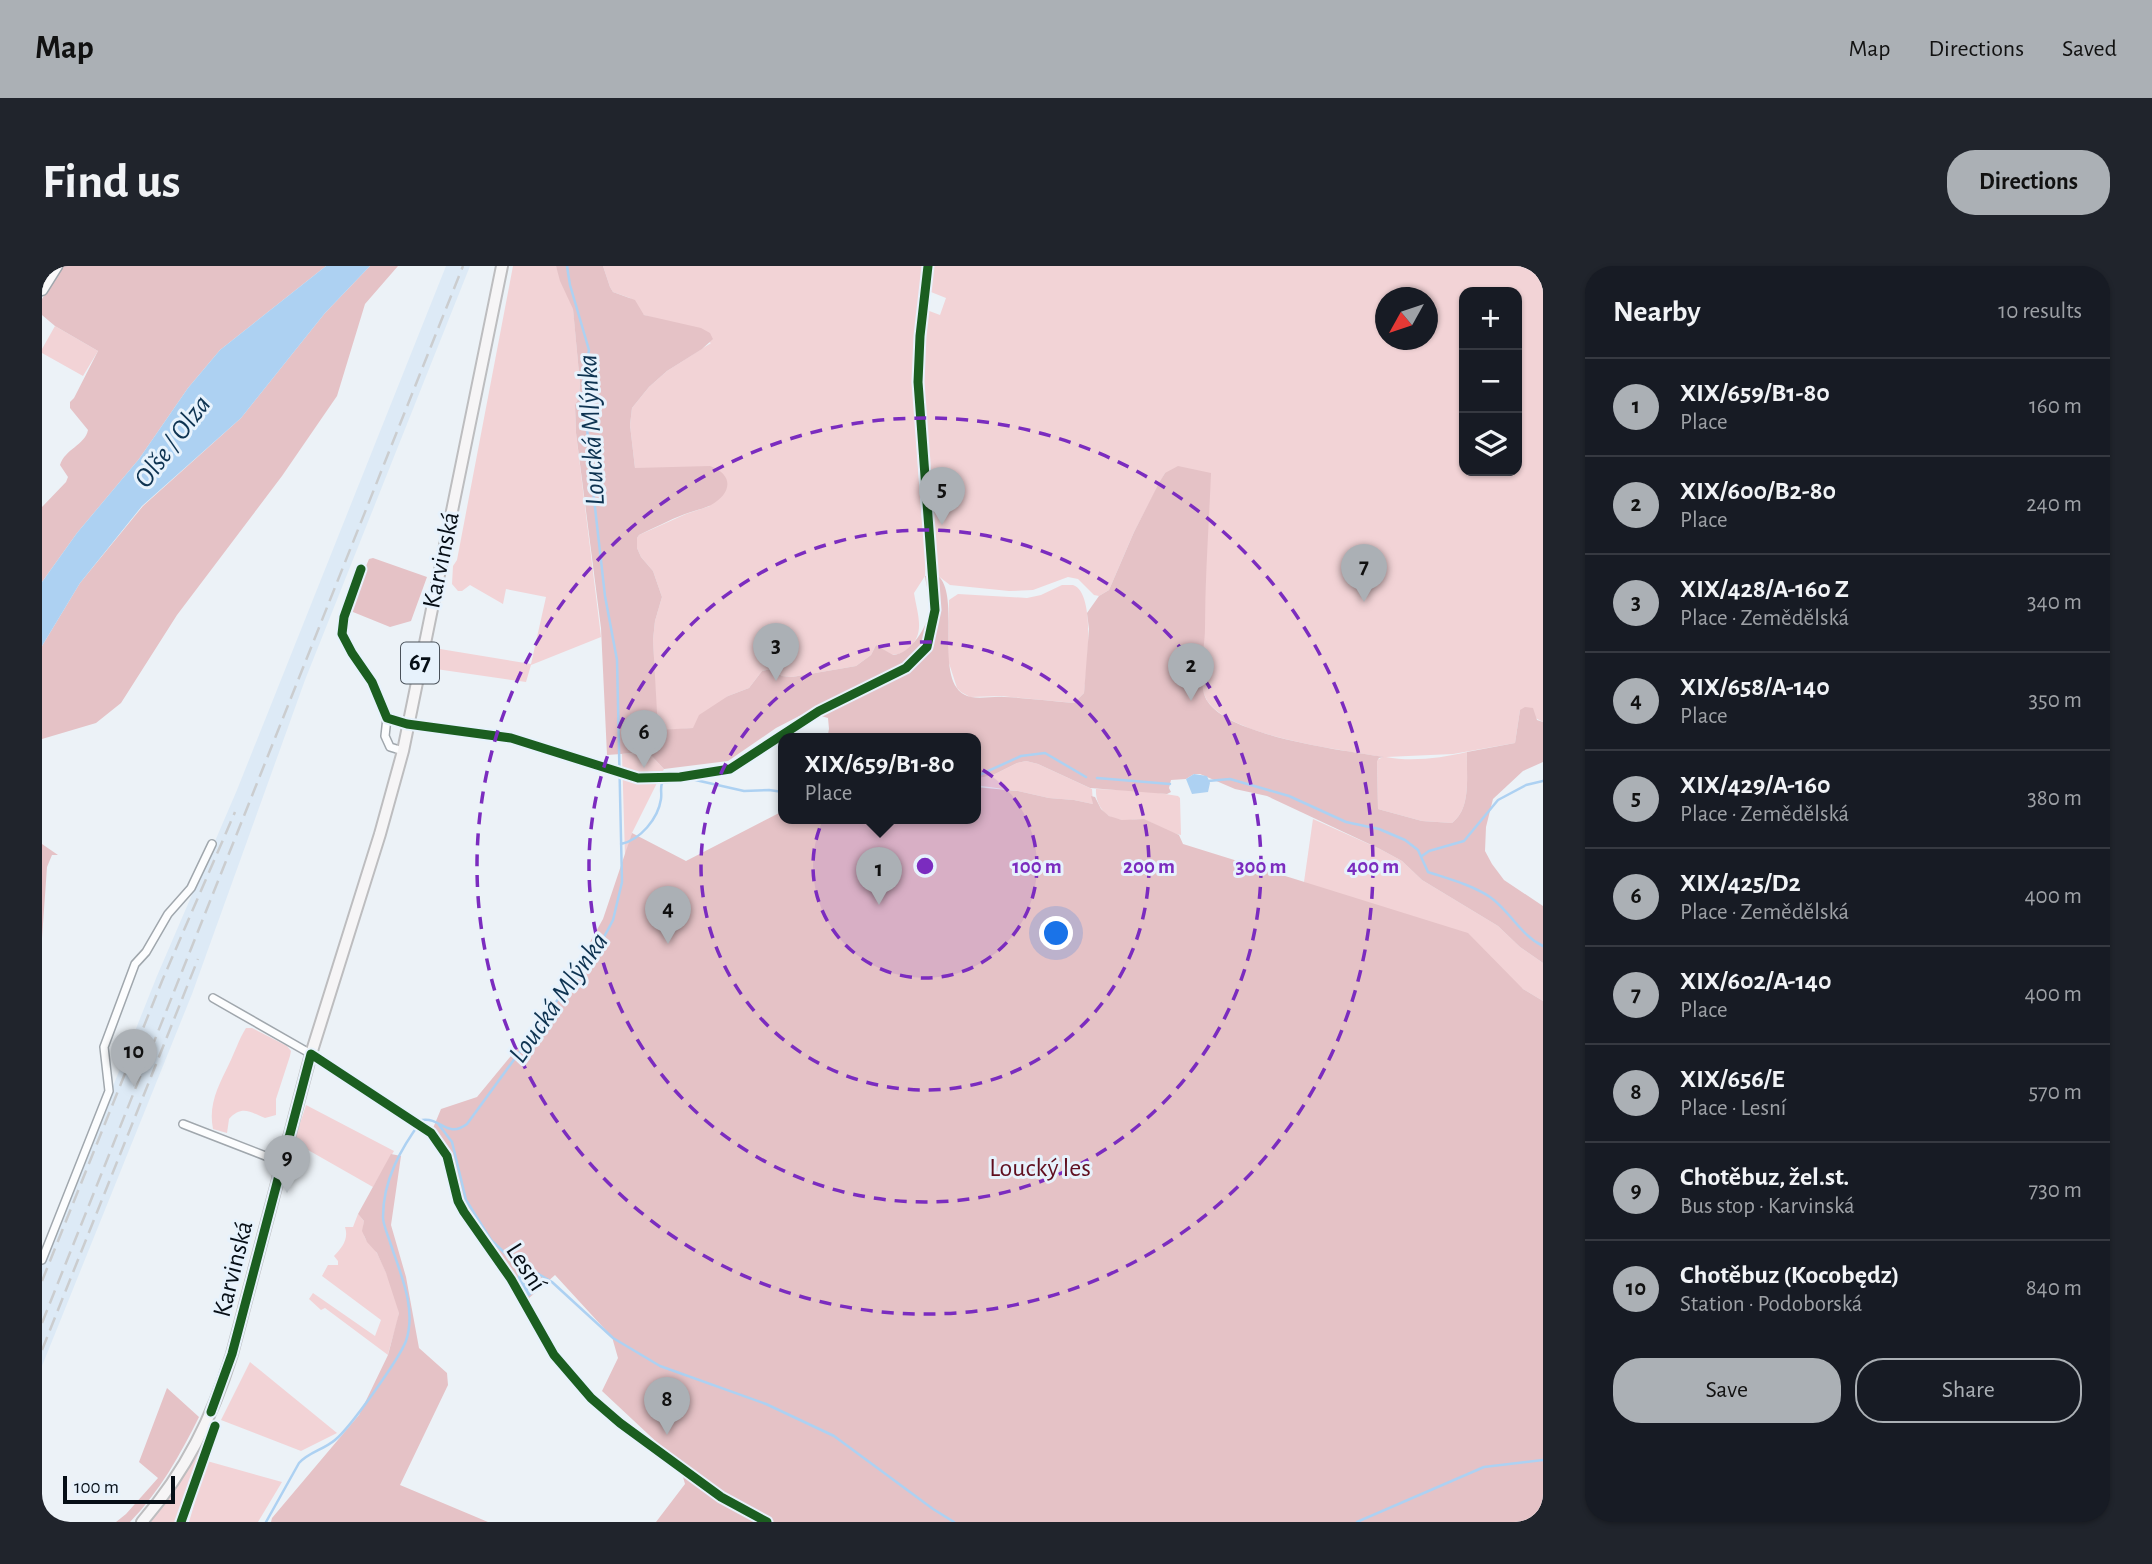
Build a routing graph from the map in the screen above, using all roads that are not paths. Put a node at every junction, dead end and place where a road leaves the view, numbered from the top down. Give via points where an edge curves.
1 (57, 266) edge
2 (502, 266) edge
3 (928, 266) edge
4 (42, 290) edge
5 (361, 569) dead end
6 (387, 718) junction
7 (407, 724) junction
8 (785, 733) edge
9 (778, 738) edge
10 (403, 751) junction
11 (212, 844) dead end
12 (213, 998) dead end
13 (311, 1054) junction
14 (183, 1124) dead end
15 (281, 1162) junction
16 (42, 1260) edge
17 (142, 1522) edge
18 (767, 1522) edge

1 - 4 street
2 - 7 main road, Karvinská / 67
3 - 8 street via 918,382 935,610 927,647 906,668
5 - 6 street via 342,634 372,682
6 - 7 street
6 - 10 street via 385,736 390,747
7 - 9 street via 511,738 638,778 730,769
7 - 10 main road, Karvinská / 67
10 - 13 main road, Karvinská / 67
11 - 16 street via 191,888 135,964 104,1047 109,1091
12 - 13 street, Lesní
13 - 15 main road, Karvinská / 67
13 - 18 street, Lesní via 431,1133 447,1156 464,1212 511,1279 554,1355 591,1398 722,1497
14 - 15 street
15 - 17 main road, Karvinská / 67 via 219,1393 183,1469

